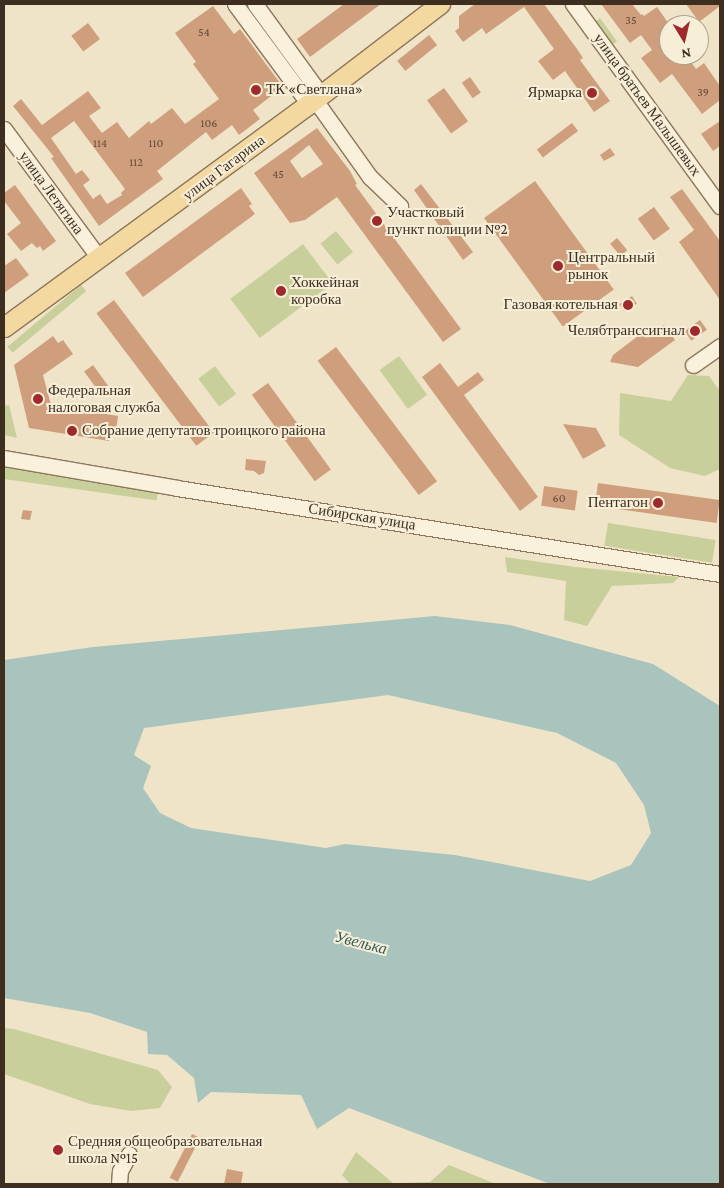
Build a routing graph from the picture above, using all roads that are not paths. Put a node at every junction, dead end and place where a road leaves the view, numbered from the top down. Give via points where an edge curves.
1 (235, 4) edge
2 (255, 4) edge
3 (440, 4) edge
4 (573, 4) edge
5 (315, 100) junction
6 (4, 129) edge
7 (400, 206) dead end
8 (720, 206) edge
9 (99, 258) junction
10 (4, 327) edge
11 (720, 346) edge
12 (693, 365) dead end
13 (4, 458) edge
14 (720, 574) edge
15 (129, 1154) dead end
16 (119, 1184) edge

1 - 5 street
2 - 5 street
3 - 5 main road, улица Гагарина
4 - 8 street, улица братьев Малышевых
5 - 7 street via 370,177
5 - 9 main road, улица Гагарина
6 - 9 street, улица Летягина
9 - 10 main road, улица Гагарина
11 - 12 street
13 - 14 street, Сибирская улица
15 - 16 street via 120,1171

